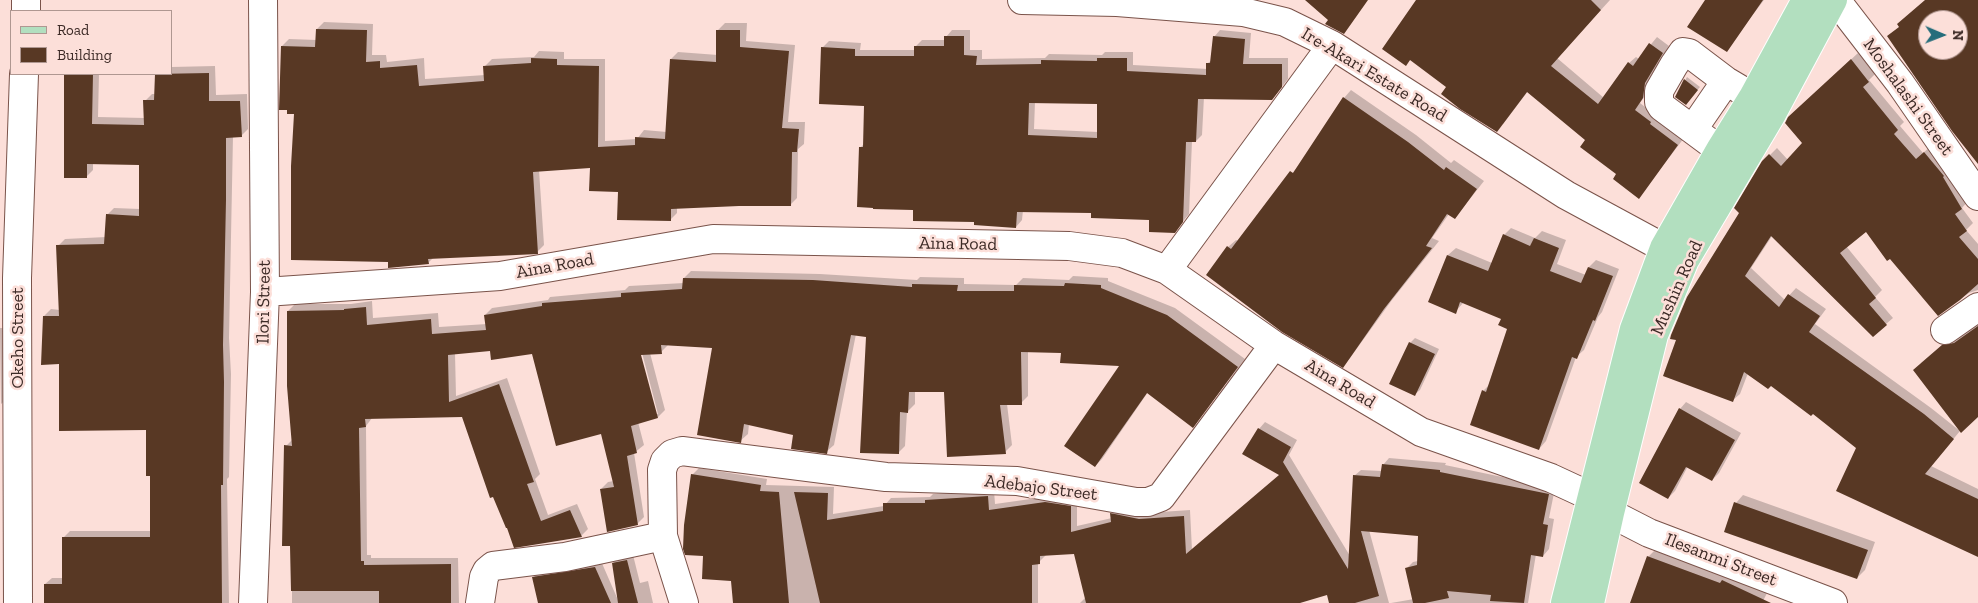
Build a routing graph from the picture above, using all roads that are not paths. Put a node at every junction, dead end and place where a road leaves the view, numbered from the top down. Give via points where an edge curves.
1 (264, 0) edge
2 (1022, 0) edge
3 (1806, 0) edge
4 (1834, 0) edge
5 (1117, 1) edge
6 (1332, 45) junction
7 (24, 75) edge
8 (1726, 81) junction
9 (1753, 96) junction
10 (1693, 129) junction
11 (1720, 150) junction
12 (1978, 196) edge
13 (1664, 248) junction
14 (1167, 270) junction
15 (9, 278) edge
16 (265, 292) junction
17 (1978, 307) edge
18 (1945, 330) dead end
19 (1274, 345) junction
20 (1601, 505) junction
21 (663, 536) junction
22 (18, 603) edge
23 (253, 603) edge
24 (480, 603) edge
25 (684, 603) edge
26 (1565, 603) edge
27 (1590, 603) edge
28 (1833, 603) edge

1 - 16 street, Ilori Street
2 - 5 street, Ire-Akari Estate Road
3 - 9 main road, Mushin Road
4 - 12 street, Moshalashi Street via 1900,83
4 - 20 main road, Mushin Road via 1769,119 1685,260 1654,335
5 - 6 street, Ire-Akari Estate Road via 1243,12 1285,22
6 - 13 street, Ire-Akari Estate Road via 1566,195
6 - 14 street
7 - 15 street, Okeho Street
8 - 9 street
8 - 10 street
8 - 10 street via 1686,52 1674,65 1659,91 1659,102
9 - 11 main road, Mushin Road
10 - 11 street
11 - 13 main road, Mushin Road
13 - 20 main road, Mushin Road via 1634,329
14 - 16 street, Aina Road via 1122,253 1070,246 713,239 500,276
14 - 19 street, Aina Road
15 - 22 street, Okeho Street
16 - 23 street, Ilori Street
17 - 18 street
19 - 20 street, Aina Road via 1421,432 1551,478
19 - 21 street, Adebajo Street via 1161,497 1148,502 1018,481 886,476 682,451 672,454 662,470
20 - 26 main road, Mushin Road
20 - 27 main road, Mushin Road
20 - 28 street, Ilesanmi Street via 1649,533
21 - 24 street via 565,557 494,566 484,578
21 - 25 street

